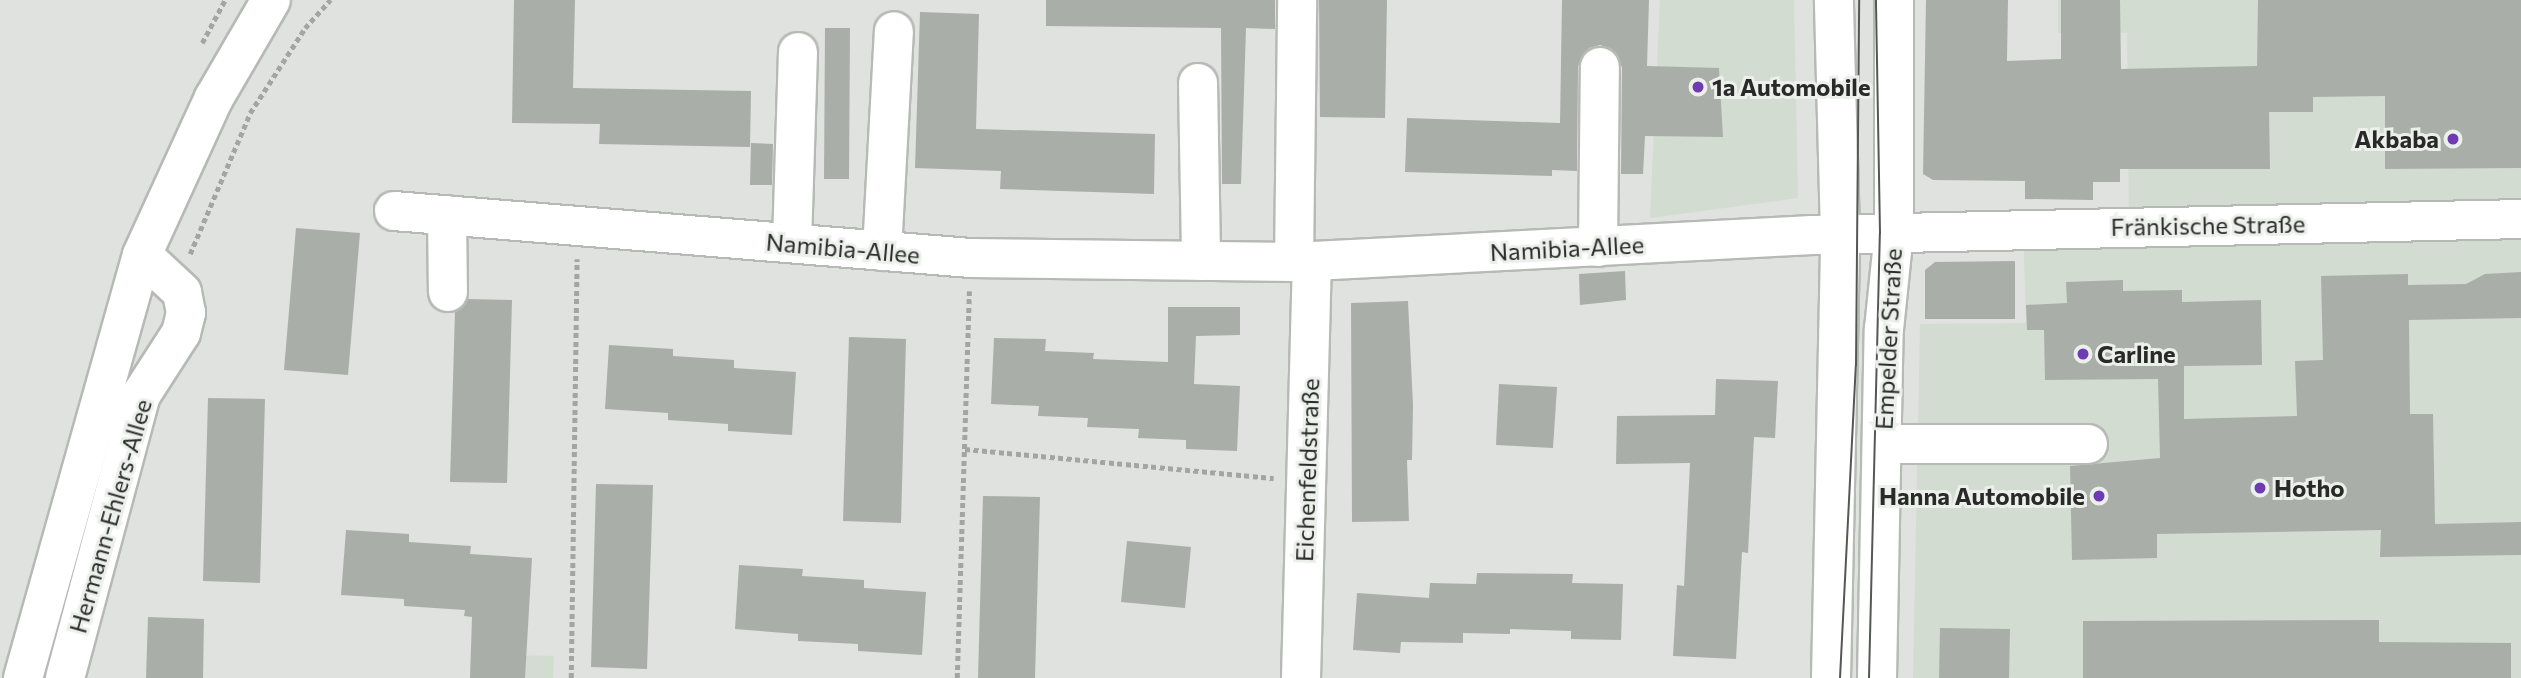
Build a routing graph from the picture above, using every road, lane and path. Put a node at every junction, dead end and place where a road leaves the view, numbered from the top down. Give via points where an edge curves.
1 (271, 0) edge
2 (330, 0) edge
3 (1297, 0) edge
4 (1834, 0) edge
5 (1894, 0) edge
6 (894, 31) dead end
7 (798, 52) dead end
8 (1600, 67) dead end
9 (1198, 83) dead end
10 (394, 211) dead end
11 (447, 215) junction
12 (2521, 219) edge
13 (580, 225) junction
14 (1894, 233) junction
15 (1840, 234) junction
16 (792, 243) junction
17 (1598, 247) junction
18 (882, 251) junction
19 (142, 255) junction
20 (971, 258) junction
21 (1201, 261) junction
22 (1303, 262) junction
23 (182, 292) junction
24 (448, 292) dead end
25 (2088, 443) dead end
26 (1882, 444) junction
27 (964, 449) junction
28 (1306, 481) junction
29 (23, 678) edge
30 (65, 678) edge
31 (571, 678) edge
32 (957, 678) edge
33 (1301, 678) edge
34 (1831, 678) edge
35 (1877, 678) edge

1 - 19 street, Hermann-Ehlers-Allee via 214,98
2 - 23 path via 305,28 250,113 188,259
3 - 22 street
4 - 15 street, Empelder Straße
5 - 14 street, Empelder Straße
6 - 18 street
7 - 16 street
8 - 17 street
9 - 21 street
10 - 11 street, Namibia-Allee
11 - 13 street, Namibia-Allee
11 - 24 street
12 - 14 street, Fränkische Straße
13 - 16 street, Namibia-Allee
13 - 31 path
14 - 15 street, Fränkische Straße
14 - 26 street, Empelder Straße via 1884,329
15 - 17 street, Namibia-Allee
15 - 34 street, Empelder Straße
16 - 18 street, Namibia-Allee
17 - 22 street, Namibia-Allee
18 - 20 street, Namibia-Allee
19 - 23 street
19 - 29 street, Hermann-Ehlers-Allee
20 - 21 street, Namibia-Allee
20 - 27 path
21 - 22 street, Namibia-Allee
22 - 28 street, Eichenfeldstraße
23 - 30 street, Hermann-Ehlers-Allee via 186,313 181,333 141,395
25 - 26 street
26 - 35 street, Empelder Straße
27 - 28 path
27 - 32 path
28 - 33 street, Eichenfeldstraße

